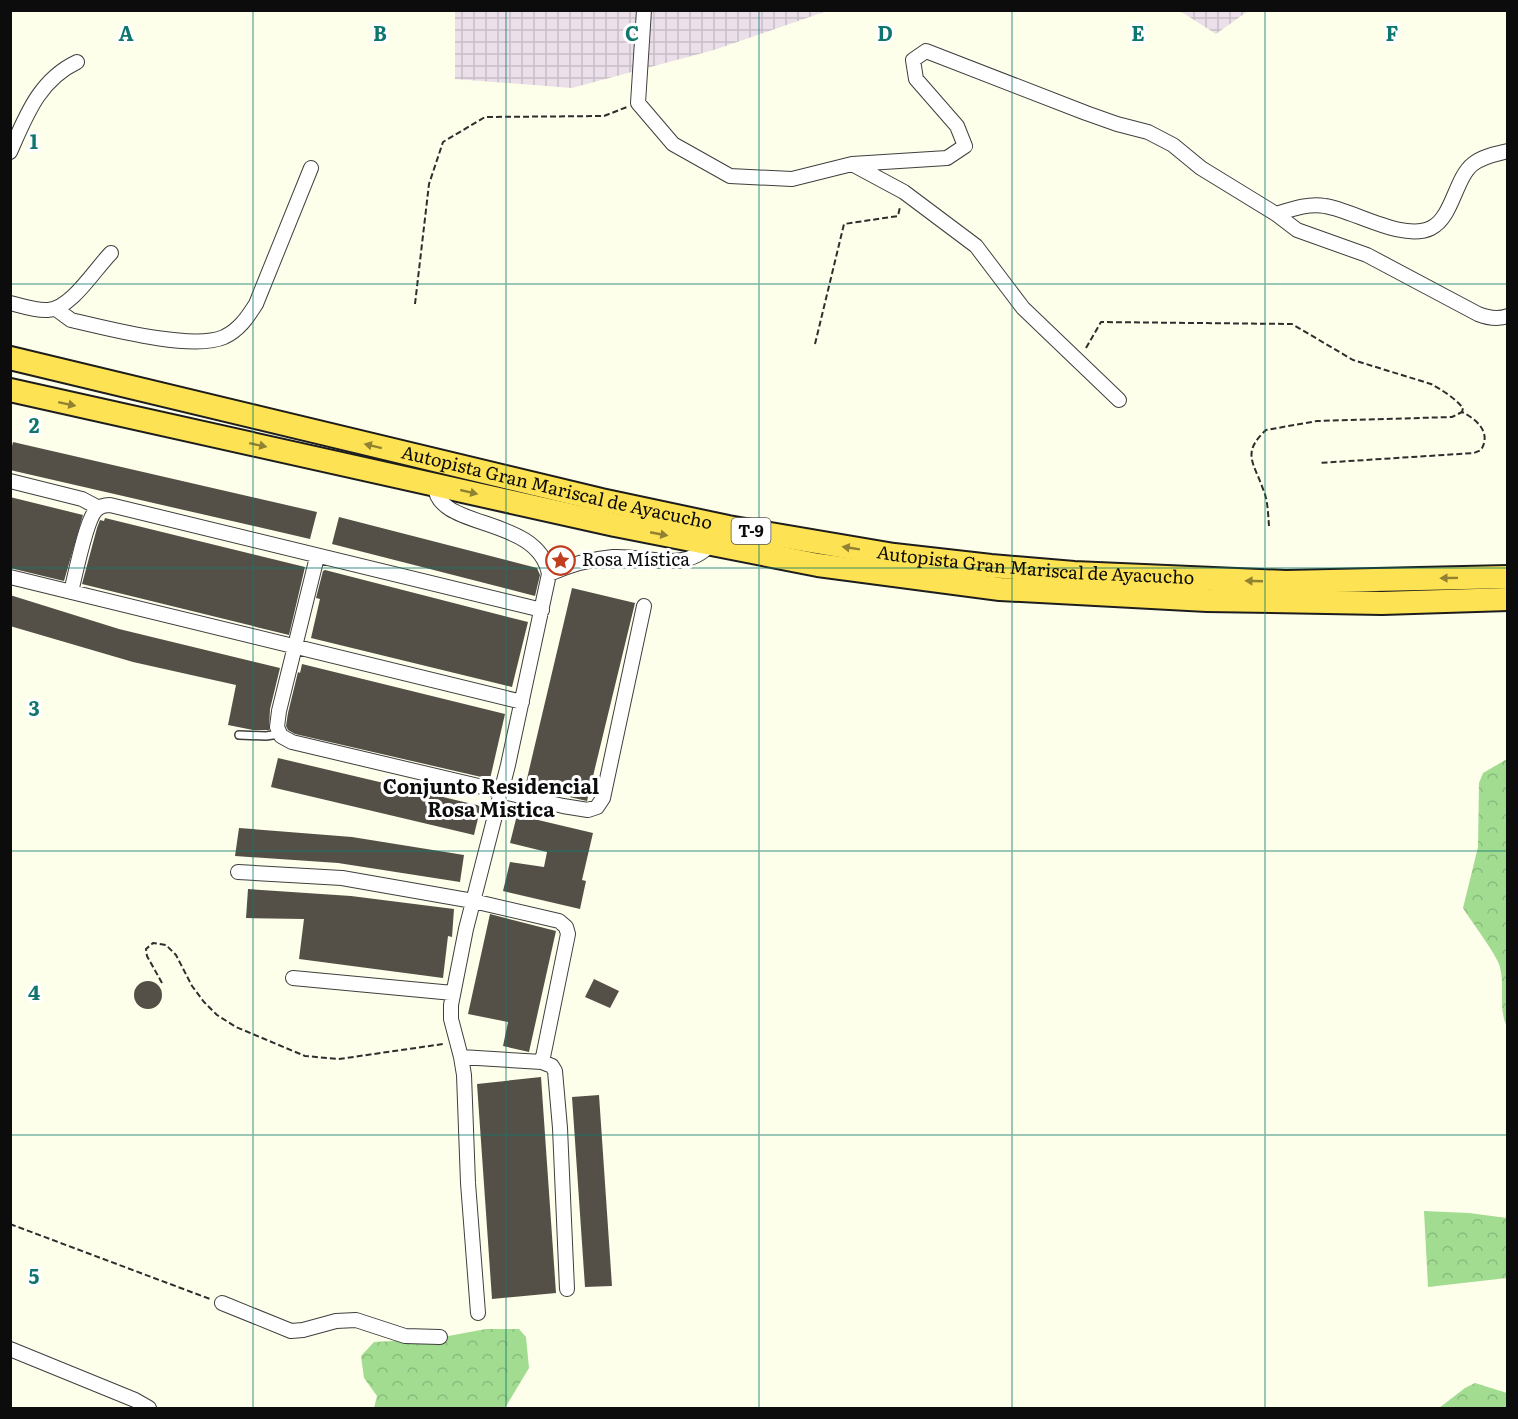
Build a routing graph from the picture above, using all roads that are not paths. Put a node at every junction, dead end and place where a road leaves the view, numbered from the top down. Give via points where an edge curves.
1 (644, 10) edge
2 (77, 62) dead end
3 (1508, 151) edge
4 (10, 152) edge
5 (852, 164) junction
6 (311, 168) dead end
7 (1276, 214) junction
8 (111, 253) dead end
9 (10, 303) edge
10 (56, 309) junction
11 (1508, 315) edge
12 (10, 358) edge
13 (10, 390) edge
14 (1119, 400) dead end
15 (10, 481) edge
16 (435, 484) junction
17 (99, 508) junction
18 (711, 544) junction
19 (317, 557) junction
20 (549, 574) junction
21 (10, 577) edge
22 (1508, 577) edge
23 (71, 592) junction
24 (1508, 599) edge
25 (645, 606) dead end
26 (542, 610) junction
27 (295, 648) junction
28 (522, 702) junction
29 (279, 734) junction
30 (239, 735) dead end
31 (501, 791) junction
32 (238, 872) dead end
33 (473, 900) junction
34 (293, 978) dead end
35 (453, 993) junction
36 (461, 1057) junction
37 (542, 1062) junction
38 (567, 1289) dead end
39 (222, 1303) road end
40 (477, 1313) dead end
41 (440, 1338) dead end
42 (10, 1349) edge
43 (149, 1408) edge

1 - 5 street via 638,103 673,144 730,176 792,179
2 - 4 street via 57,73 42,88
3 - 7 street via 1472,164 1442,219 1432,228 1396,228 1323,206
5 - 7 street via 947,158 965,146 957,126 916,79 913,60 926,51 1074,109 1148,132
5 - 14 street via 904,192 976,246 1023,308
6 - 10 street via 256,304 245,321 229,334 213,340 181,341 71,320
7 - 11 street via 1297,230 1367,255 1478,314 1488,318
8 - 10 street via 74,297
9 - 10 street
22 -> 12 highway, Autopista Gran Mariscal de Ayacucho / T-9 via 1286,582 1074,573 894,555 728,527 601,500
13 -> 16 highway, Autopista Gran Mariscal de Ayacucho / T-9
15 - 17 street via 82,499
16 -> 18 highway, Autopista Gran Mariscal de Ayacucho / T-9
16 - 20 street via 437,498 444,506 514,534 544,558
17 - 19 street via 115,506
17 - 23 street via 89,524
18 - 20 street via 684,561 614,557 573,564
18 - 24 highway, Autopista Gran Mariscal de Ayacucho / T-9 via 818,565 1000,589 1207,600 1382,603
19 - 26 street
19 - 27 street
20 - 26 street
21 - 23 street
23 - 27 street
25 - 31 street via 601,804 584,810
26 - 28 street
27 - 28 street
27 - 29 street via 278,719
28 - 31 street
29 - 30 lane
29 - 31 street via 292,742
31 - 33 street
32 - 33 street via 342,878
33 - 35 street
33 - 37 street via 559,921 568,931
34 - 35 street
35 - 36 street via 451,1019
36 - 37 street
36 - 40 street
37 - 38 street via 552,1066 557,1077
39 - 41 street via 291,1331 356,1320 405,1336
42 - 43 street

